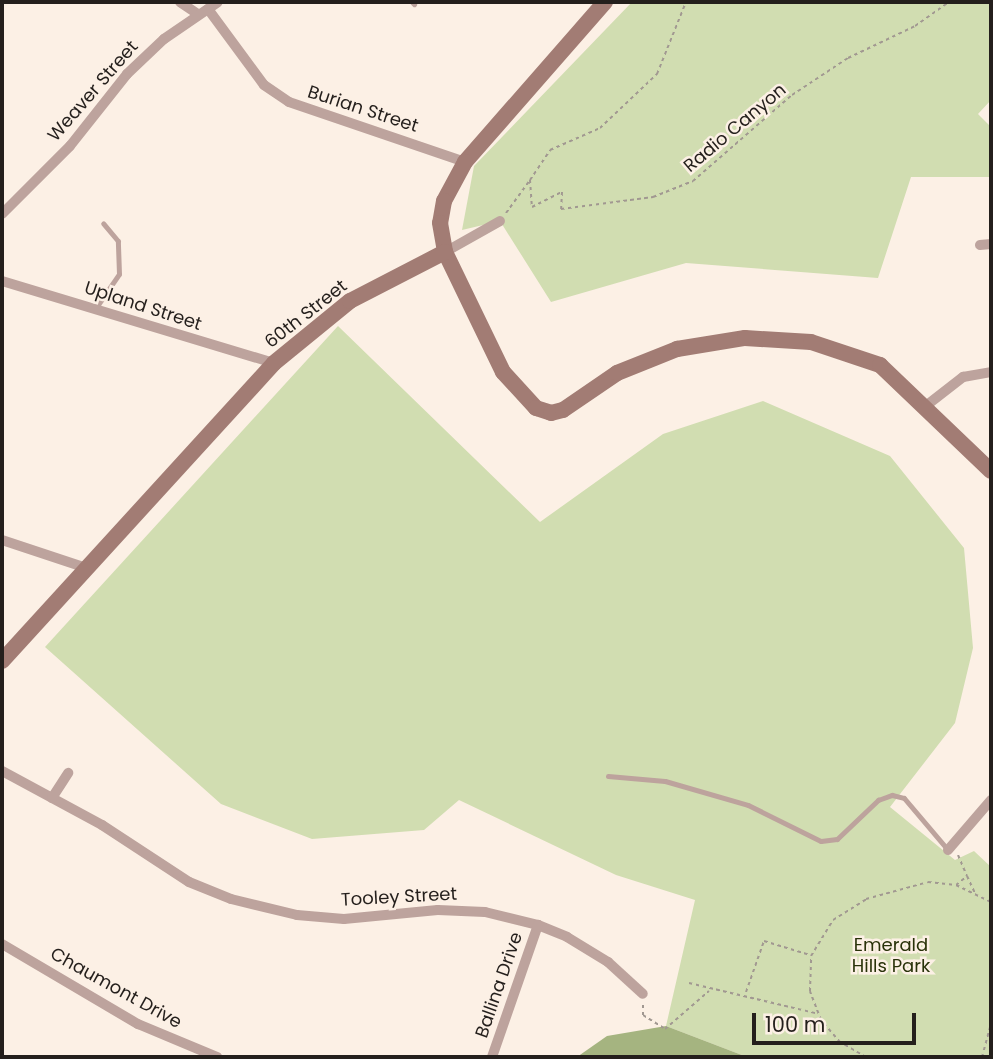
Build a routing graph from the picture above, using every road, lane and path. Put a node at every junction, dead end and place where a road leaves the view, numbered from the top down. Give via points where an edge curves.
1 (180, 2) edge
2 (218, 2) edge
3 (605, 2) edge
4 (686, 2) edge
5 (949, 2) edge
6 (203, 11) junction
7 (465, 162) junction
8 (530, 180) junction
9 (2, 214) edge
10 (500, 221) joint
11 (103, 223) dead end
12 (445, 252) junction
13 (2, 281) edge
14 (95, 309) junction
15 (274, 363) junction
16 (991, 372) edge
17 (927, 405) junction
18 (991, 471) edge
19 (2, 540) edge
20 (86, 568) junction
21 (2, 661) edge
22 (2, 771) edge
23 (68, 772) dead end
24 (608, 776) dead end
25 (52, 798) junction
26 (991, 800) edge
27 (948, 850) junction
28 (967, 876) junction
29 (956, 885) junction
30 (975, 894) junction
31 (991, 902) edge
32 (538, 925) junction
33 (2, 944) edge
34 (811, 956) junction
35 (689, 982) dead end
36 (711, 989) junction
37 (643, 994) joint
38 (746, 994) junction
39 (816, 1013) junction
40 (991, 1023) edge
41 (217, 1057) edge
42 (492, 1057) edge
43 (866, 1057) edge
44 (982, 1057) edge

1 - 6 street, Burian Street
2 - 6 street, Weaver Street
3 - 7 street
4 - 8 path via 657,74 600,128 550,149
5 - 8 path, Radio Canyon via 792,95 693,181 653,197 561,209 562,191 532,207
6 - 7 street, Burian Street via 264,85 289,102
6 - 9 street, Weaver Street via 127,74 70,146
7 - 12 street via 444,201 440,223
8 - 10 path
10 - 12 street
11 - 14 lane via 118,241 120,274
12 - 15 street, 60th Street via 349,301
12 - 17 street via 503,372 545,412 563,410 643,360 704,342 745,338 786,338 852,353 880,365
13 - 14 street, Upland Street
14 - 15 street, Upland Street
15 - 20 street, 60th Street
16 - 17 street via 964,377
17 - 18 street
19 - 20 street
20 - 21 street, 60th Street
22 - 25 street, Tooley Street
23 - 25 street
24 - 27 lane via 665,781 748,805 821,841 836,839 877,800 892,795 904,798
25 - 32 street, Tooley Street via 189,882 253,906 344,919 438,910 485,912
26 - 27 street
27 - 28 path via 961,857
28 - 29 path
28 - 30 path
29 - 30 path
29 - 34 path via 899,886 866,898 833,920
30 - 31 path
32 - 37 street, Tooley Street via 608,962
32 - 42 street, Ballina Drive
33 - 41 street, Chaumont Drive via 138,1024
34 - 38 path via 764,941
34 - 39 path via 807,971
35 - 36 path
36 - 37 path via 665,1029 643,1015
36 - 38 path via 743,999
38 - 39 path
39 - 43 path via 840,1041
40 - 44 path

